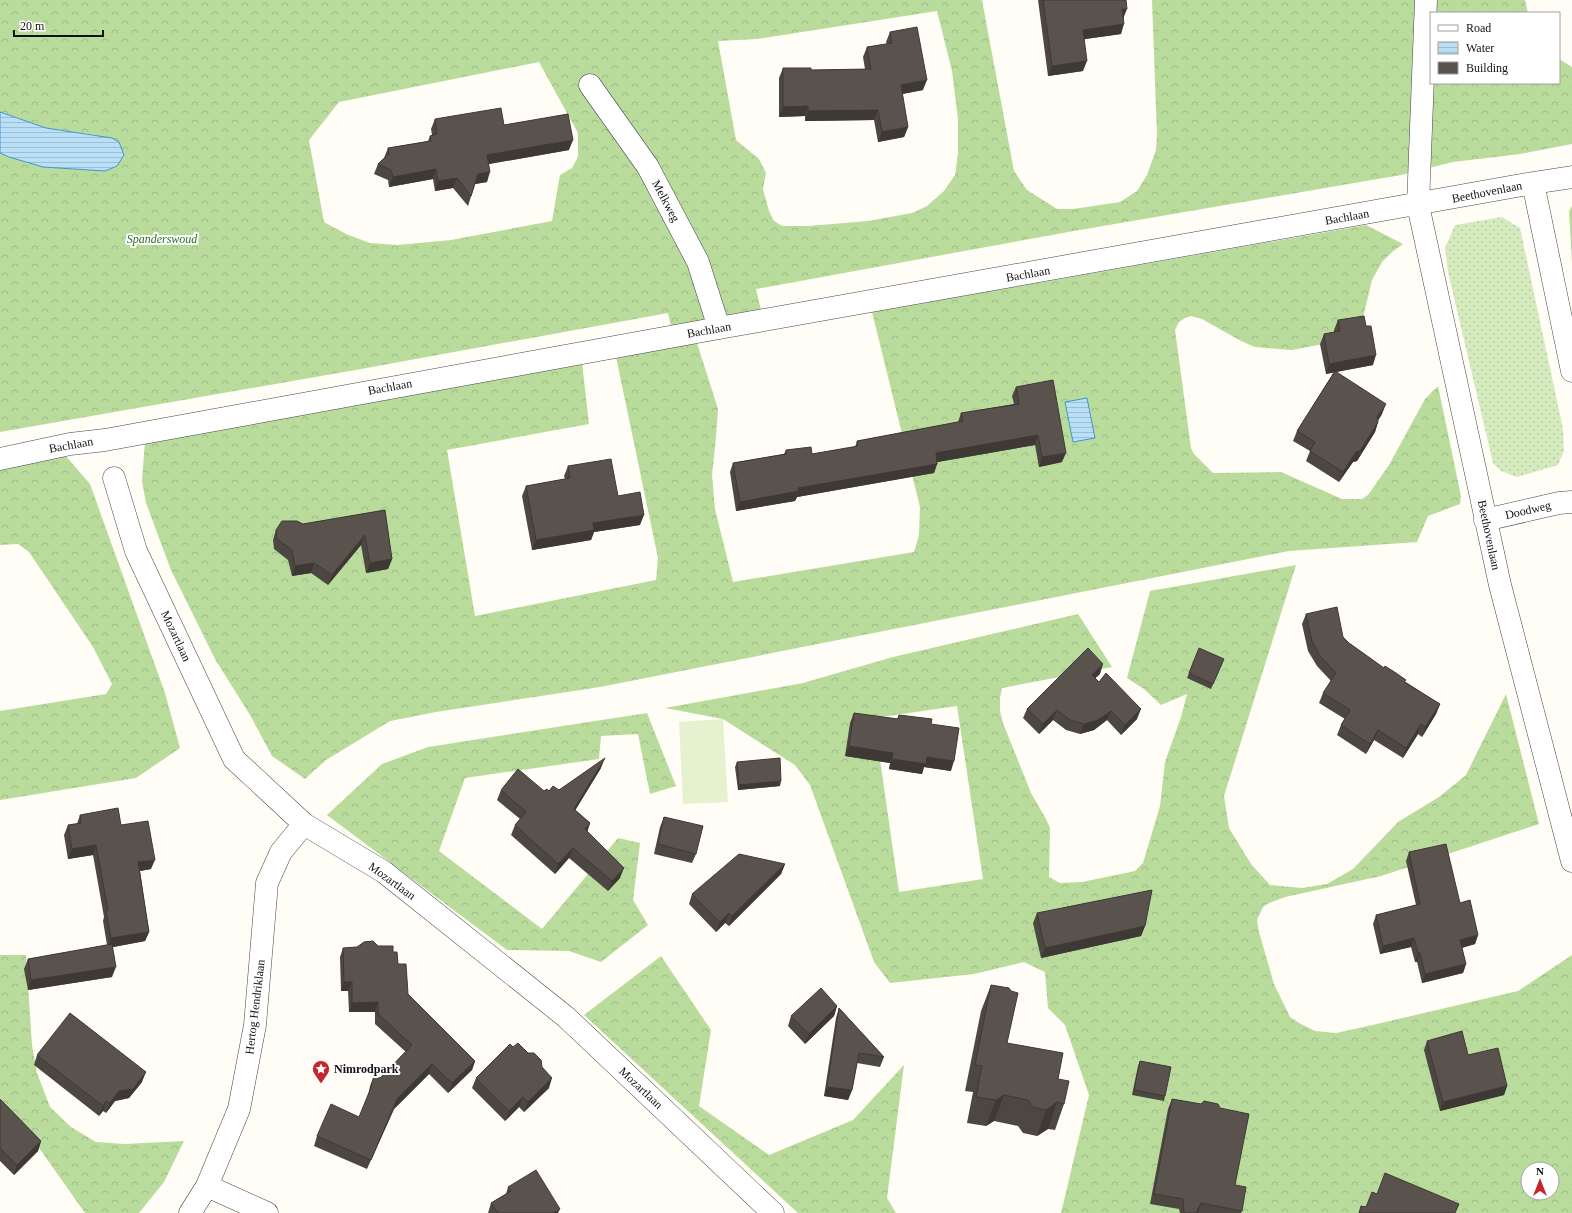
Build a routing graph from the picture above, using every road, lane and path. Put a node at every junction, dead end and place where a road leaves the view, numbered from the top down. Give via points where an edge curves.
1 (1426, 0) edge
2 (590, 85) dead end
3 (1572, 177) edge
4 (1533, 183) junction
5 (1418, 205) junction
6 (719, 328) junction
7 (1572, 371) edge
8 (0, 459) edge
9 (114, 478) dead end
10 (1572, 502) edge
11 (1485, 520) junction
12 (304, 824) junction
13 (1572, 861) edge
14 (207, 1186) junction
15 (190, 1213) edge
16 (267, 1213) edge
17 (773, 1213) edge

1 - 5 street, Beethovenlaan
2 - 6 street, Melkweg via 648,167 698,262
3 - 4 street
4 - 5 street, Beethovenlaan
4 - 7 street, Beethovenlaan
5 - 6 street, Bachlaan
5 - 11 street, Beethovenlaan
6 - 8 street, Bachlaan via 105,440 70,444
9 - 12 street, Mozartlaan via 136,550 234,759
10 - 11 street, Doodweg
11 - 13 street, Beethovenlaan
12 - 14 street, Hertog Hendriklaan via 281,852 267,883 255,1025 239,1109
12 - 17 street, Mozartlaan via 384,872 566,1018
14 - 15 street, Hertog Hendriklaan
14 - 16 street

